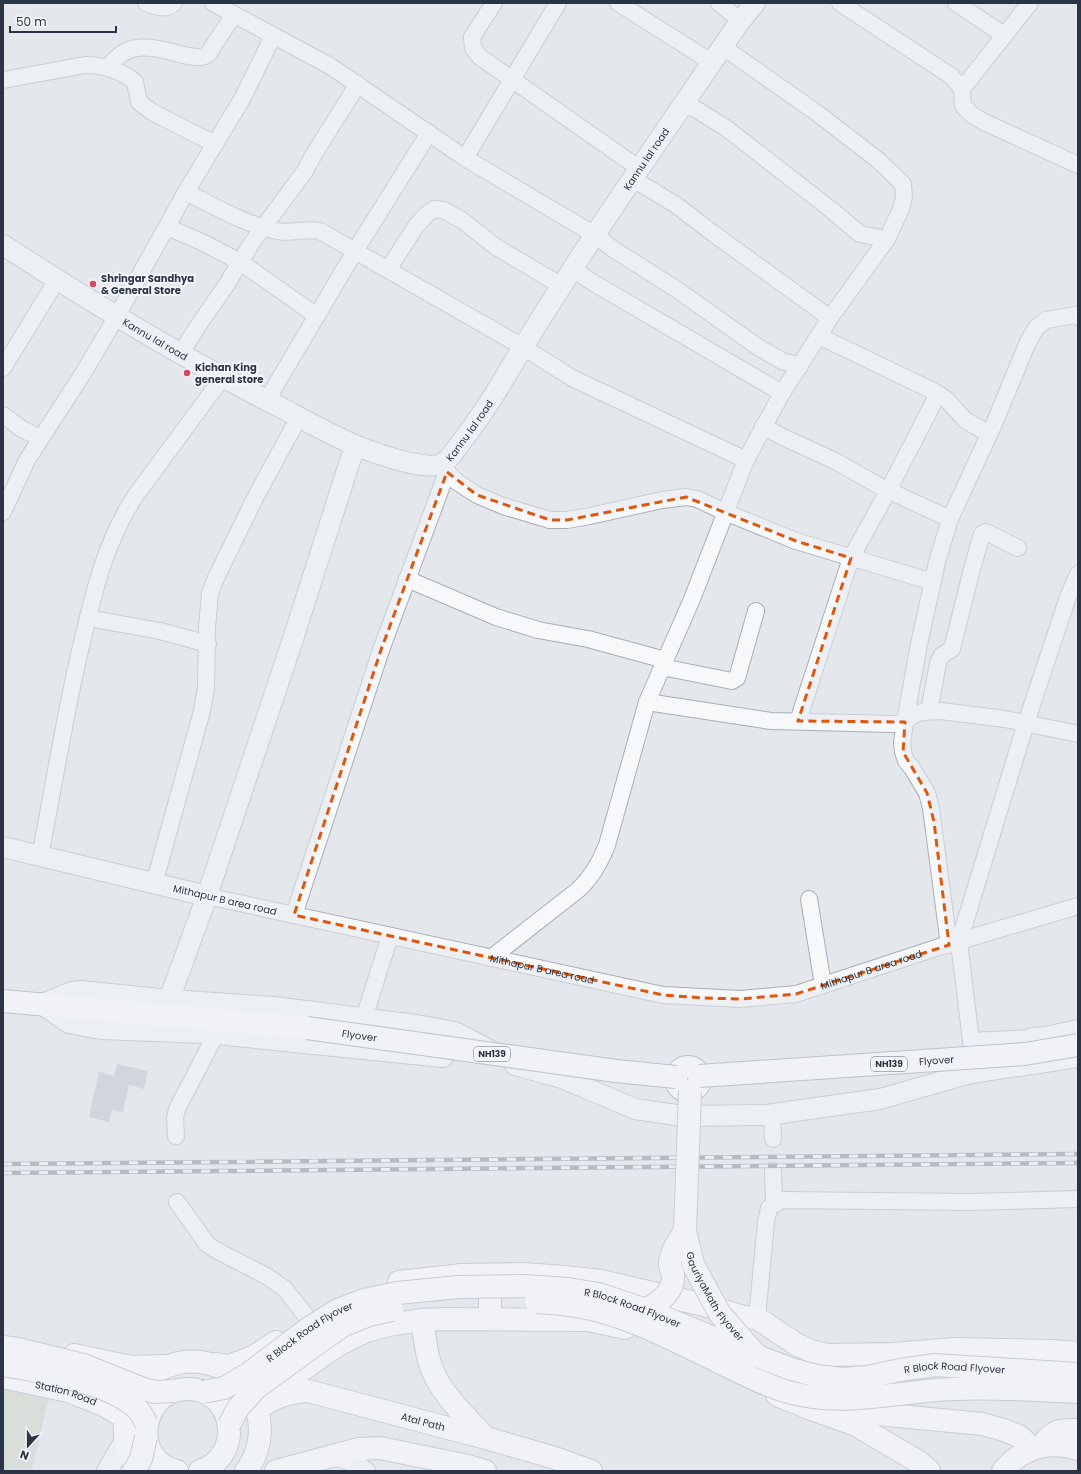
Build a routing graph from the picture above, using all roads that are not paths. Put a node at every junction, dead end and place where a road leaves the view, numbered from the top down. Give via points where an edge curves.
1 (146, 3) edge
2 (174, 3) edge
3 (213, 3) edge
4 (494, 3) edge
5 (558, 3) edge
6 (618, 3) edge
7 (719, 3) edge
8 (755, 3) edge
9 (840, 3) edge
10 (956, 3) edge
11 (1030, 3) edge
12 (234, 15) junction
13 (741, 21) junction
14 (1004, 35) junction
15 (273, 36) junction
16 (718, 55) junction
17 (108, 67) junction
18 (3, 80) edge
19 (513, 80) junction
20 (358, 84) junction
21 (962, 89) junction
22 (684, 105) junction
23 (429, 133) junction
24 (215, 144) junction
25 (465, 158) junction
26 (1078, 165) edge
27 (637, 174) junction
28 (186, 192) junction
29 (167, 227) junction
30 (263, 227) junction
31 (595, 235) junction
32 (887, 239) junction
33 (3, 245) edge
34 (355, 251) junction
35 (240, 262) junction
36 (573, 269) junction
37 (388, 270) junction
38 (57, 280) junction
39 (562, 286) junction
40 (117, 316) junction
41 (317, 316) junction
42 (1078, 317) edge
43 (830, 318) junction
44 (819, 336) junction
45 (523, 346) junction
46 (181, 353) junction
47 (800, 366) junction
48 (3, 368) edge
49 (223, 377) junction
50 (782, 393) junction
51 (938, 394) junction
52 (267, 400) junction
53 (3, 414) edge
54 (299, 417) junction
55 (763, 426) junction
56 (989, 434) junction
57 (40, 438) junction
58 (355, 445) junction
59 (746, 460) junction
60 (443, 468) junction
61 (888, 491) junction
62 (3, 512) edge
63 (725, 512) junction
64 (950, 519) junction
65 (1018, 548) dead end
66 (851, 558) junction
67 (1078, 574) edge
68 (407, 579) junction
69 (933, 582) junction
70 (756, 611) dead end
71 (88, 618) junction
72 (208, 644) junction
73 (664, 664) junction
74 (646, 702) junction
75 (929, 711) junction
76 (798, 720) junction
77 (905, 722) junction
78 (1026, 723) junction
79 (1078, 734) edge
80 (3, 847) edge
81 (40, 856) junction
82 (154, 884) junction
83 (207, 896) junction
84 (809, 899) dead end
85 (1078, 906) edge
86 (294, 915) junction
87 (390, 936) junction
88 (954, 944) junction
89 (491, 958) junction
90 (823, 985) junction
91 (170, 1000) junction
92 (3, 1001) edge
93 (42, 1004) junction
94 (364, 1018) junction
95 (1078, 1030) edge
96 (216, 1034) junction
97 (1032, 1038) junction
98 (971, 1041) junction
99 (1078, 1044) edge
100 (1078, 1057) edge
101 (1035, 1064) junction
102 (516, 1065) junction
103 (976, 1072) junction
104 (688, 1081) junction
105 (772, 1114) junction
106 (176, 1136) dead end
107 (773, 1139) dead end
108 (774, 1171) dead end
109 (1078, 1200) edge
110 (177, 1202) dead end
111 (774, 1204) junction
112 (685, 1231) junction
113 (490, 1275) junction
114 (646, 1310) junction
115 (757, 1318) junction
116 (490, 1319) junction
117 (308, 1320) junction
118 (424, 1320) junction
119 (3, 1338) edge
120 (3, 1347) edge
121 (814, 1352) junction
122 (1078, 1353) edge
123 (757, 1356) junction
124 (214, 1364) junction
125 (3, 1365) edge
126 (166, 1366) junction
127 (1078, 1374) edge
128 (3, 1377) edge
129 (174, 1391) junction
130 (203, 1392) junction
131 (1078, 1392) edge
132 (792, 1401) junction
133 (256, 1405) junction
134 (831, 1416) junction
135 (125, 1418) junction
136 (229, 1425) junction
137 (1078, 1430) edge
138 (139, 1433) junction
139 (486, 1438) junction
140 (1037, 1447) junction
141 (1078, 1449) edge
142 (329, 1456) junction
143 (107, 1471) edge
144 (134, 1471) edge
145 (140, 1471) edge
146 (177, 1471) edge
147 (200, 1471) edge
148 (246, 1471) edge
149 (276, 1471) edge
150 (366, 1471) edge
151 (485, 1471) edge
152 (590, 1471) edge
153 (929, 1471) edge
154 (1003, 1471) edge

1 - 2 street via 159,8
3 - 12 street
4 - 19 street via 472,37 473,48 480,57
5 - 19 street
6 - 16 street
7 - 13 street
8 - 13 street, Kannu lal road
9 - 21 street via 951,76
10 - 14 street
11 - 14 street
12 - 15 street
12 - 17 street via 208,54 200,58 144,48 126,51 115,58
13 - 16 street, Kannu lal road
14 - 21 street
15 - 20 street
15 - 24 street via 245,93
16 - 22 street, Kannu lal road
16 - 32 street via 855,141 903,184 904,197 901,209
17 - 18 street via 85,65
17 - 24 street via 135,82 138,102 148,110
19 - 25 street
19 - 27 street
20 - 23 street
20 - 30 street via 305,171
21 - 26 street via 963,106 972,115
22 - 27 street, Kannu lal road
22 - 32 street via 694,108 726,128 860,234
23 - 25 street
23 - 34 street
24 - 28 street
25 - 31 street
27 - 31 street, Kannu lal road
27 - 43 street via 714,234
28 - 29 street
28 - 30 street
29 - 35 street
29 - 40 street
30 - 34 street via 290,232 310,229 320,231
30 - 35 street
31 - 36 street, Kannu lal road
31 - 47 street via 758,347 782,361
32 - 43 street
33 - 38 street, Kannu lal road
34 - 37 street
34 - 41 street
35 - 41 street
35 - 46 street
36 - 39 street, Kannu lal road
36 - 50 street
37 - 39 street via 416,226 434,209 444,210 464,221 496,247
37 - 45 street
38 - 40 street, Kannu lal road
38 - 48 street
39 - 45 street, Kannu lal road
40 - 46 street, Kannu lal road
40 - 57 street
41 - 52 street
42 - 56 street via 1075,315 1046,320 1036,328
43 - 44 street
44 - 47 street
44 - 51 street
45 - 59 street via 572,378
45 - 60 street, Kannu lal road via 492,400
46 - 49 street, Kannu lal road
47 - 50 street
49 - 52 street, Kannu lal road
49 - 71 street via 126,509 106,554
50 - 55 street
51 - 56 street via 965,420
51 - 61 street
52 - 54 street, Kannu lal road
53 - 57 street via 22,429
54 - 58 street, Kannu lal road
54 - 72 street via 214,582 210,594
55 - 59 street
55 - 61 street
56 - 64 street
57 - 62 street
58 - 60 street, Kannu lal road via 414,464
58 - 83 street via 291,647
59 - 63 street
60 - 63 street via 462,486 477,495 502,506 550,520 590,516 676,498 697,499
60 - 68 street
61 - 64 street
61 - 66 street
63 - 66 street
63 - 73 street
64 - 69 street
65 - 75 street via 986,532 982,534 952,649 942,655 938,663
66 - 69 street
66 - 76 street
67 - 78 street
68 - 73 street via 496,617 538,630 588,639
68 - 86 street via 381,650
69 - 77 street via 920,636
70 - 73 street via 737,678 732,681
71 - 72 street via 160,631
71 - 81 street via 75,672
72 - 82 street via 202,711
73 - 74 street
74 - 76 street via 771,721
74 - 89 street via 607,845 593,874 578,890
75 - 77 street via 913,715
75 - 78 street
76 - 77 street via 894,724
77 - 88 street via 902,752 927,793
78 - 79 street
78 - 88 street
80 - 81 street, Mithapur B area road
81 - 82 street, Mithapur B area road
82 - 83 street, Mithapur B area road
83 - 86 street, Mithapur B area road
83 - 91 street
84 - 90 street
85 - 88 street, Mithapur B area road
86 - 87 street, Mithapur B area road
87 - 89 street, Mithapur B area road
87 - 94 street
88 - 90 street, Mithapur B area road
88 - 98 street
89 - 90 street, Mithapur B area road via 663,995 740,999 796,994
91 - 93 street via 81,991
91 - 94 street via 274,1007
92 - 93 main road, NH139
93 - 96 street via 69,1023 101,1029
93 - 104 main road, Flyover / NH139, bridge via 307,1028
94 - 102 street via 454,1032
95 - 97 street
96 - 102 street
96 - 106 street via 177,1109
97 - 98 street
97 - 101 street
98 - 103 street
99 - 104 main road, Flyover / NH139, bridge via 1025,1054
100 - 101 street
101 - 103 street
102 - 105 street via 562,1078 635,1109 683,1116
103 - 105 street via 880,1099
104 - 112 main road, GauriyaMath Flyover, bridge
105 - 107 street
108 - 111 street
109 - 111 street via 782,1200
110 - 117 street via 207,1244 285,1289
111 - 115 street via 769,1208 766,1222
112 - 114 main road, GauriyaMath Flyover, bridge via 673,1252 670,1265 673,1274 668,1294
112 - 123 main road, GauriyaMath Flyover, bridge via 693,1264 720,1314
113 - 115 main road via 523,1274 601,1282
113 - 116 main road
113 - 117 main road via 462,1275 394,1283 359,1292 327,1307
114 - 123 main road, R Block Road Flyover, bridge
114 - 130 main road, R Block Road Flyover, bridge via 599,1294 524,1286 458,1287 396,1293 364,1300 338,1310 309,1328 248,1374 224,1388
115 - 121 main road via 796,1344
116 - 118 main road
116 - 132 main road via 588,1320 623,1327 659,1340
117 - 124 main road via 253,1357 229,1366
118 - 133 main road via 366,1331 338,1345
118 - 139 main road via 424,1334 434,1373 452,1401
119 - 126 main road via 131,1367
120 - 129 main road, R Block Road Flyover, bridge via 83,1365 143,1389 155,1392
121 - 122 main road via 843,1356 955,1349
121 - 132 main road
123 - 127 main road, R Block Road Flyover, bridge via 791,1369 842,1379 935,1365
124 - 126 main road via 198,1361
124 - 133 main road via 232,1373 247,1388
125 - 138 main road, bridge via 79,1381 120,1397 141,1413
126 - 135 main road via 147,1379 133,1396
128 - 135 main road, Station Road via 68,1391 104,1405
129 - 130 main road, R Block Road Flyover via 189,1389
129 - 138 main road, R Block Road Flyover, bridge via 156,1403
130 - 136 main road, R Block Road Flyover via 216,1400 225,1411
131 - 136 main road, R Block Road Flyover, bridge via 986,1388 866,1399 813,1398 762,1382 631,1321 596,1310 565,1304 523,1301 458,1303 400,1308 369,1314 344,1325 256,1388 238,1408
132 - 134 main road
133 - 139 main road, Atal Path via 290,1393 308,1391
133 - 148 main road via 261,1428 258,1450
134 - 140 main road via 878,1414 982,1424 1019,1436
134 - 153 main road via 856,1425 919,1462
135 - 138 main road
136 - 147 main road, R Block Road Flyover via 229,1439 224,1453 214,1464
137 - 140 main road via 1054,1432
138 - 143 street
138 - 144 main road, bridge via 141,1459
138 - 145 main road via 133,1461
138 - 146 main road via 160,1462
139 - 152 main road, Atal Path
140 - 141 main road via 1064,1445
140 - 154 main road via 1012,1460
142 - 149 main road
142 - 150 street via 359,1465
142 - 151 main road via 358,1449 380,1448

